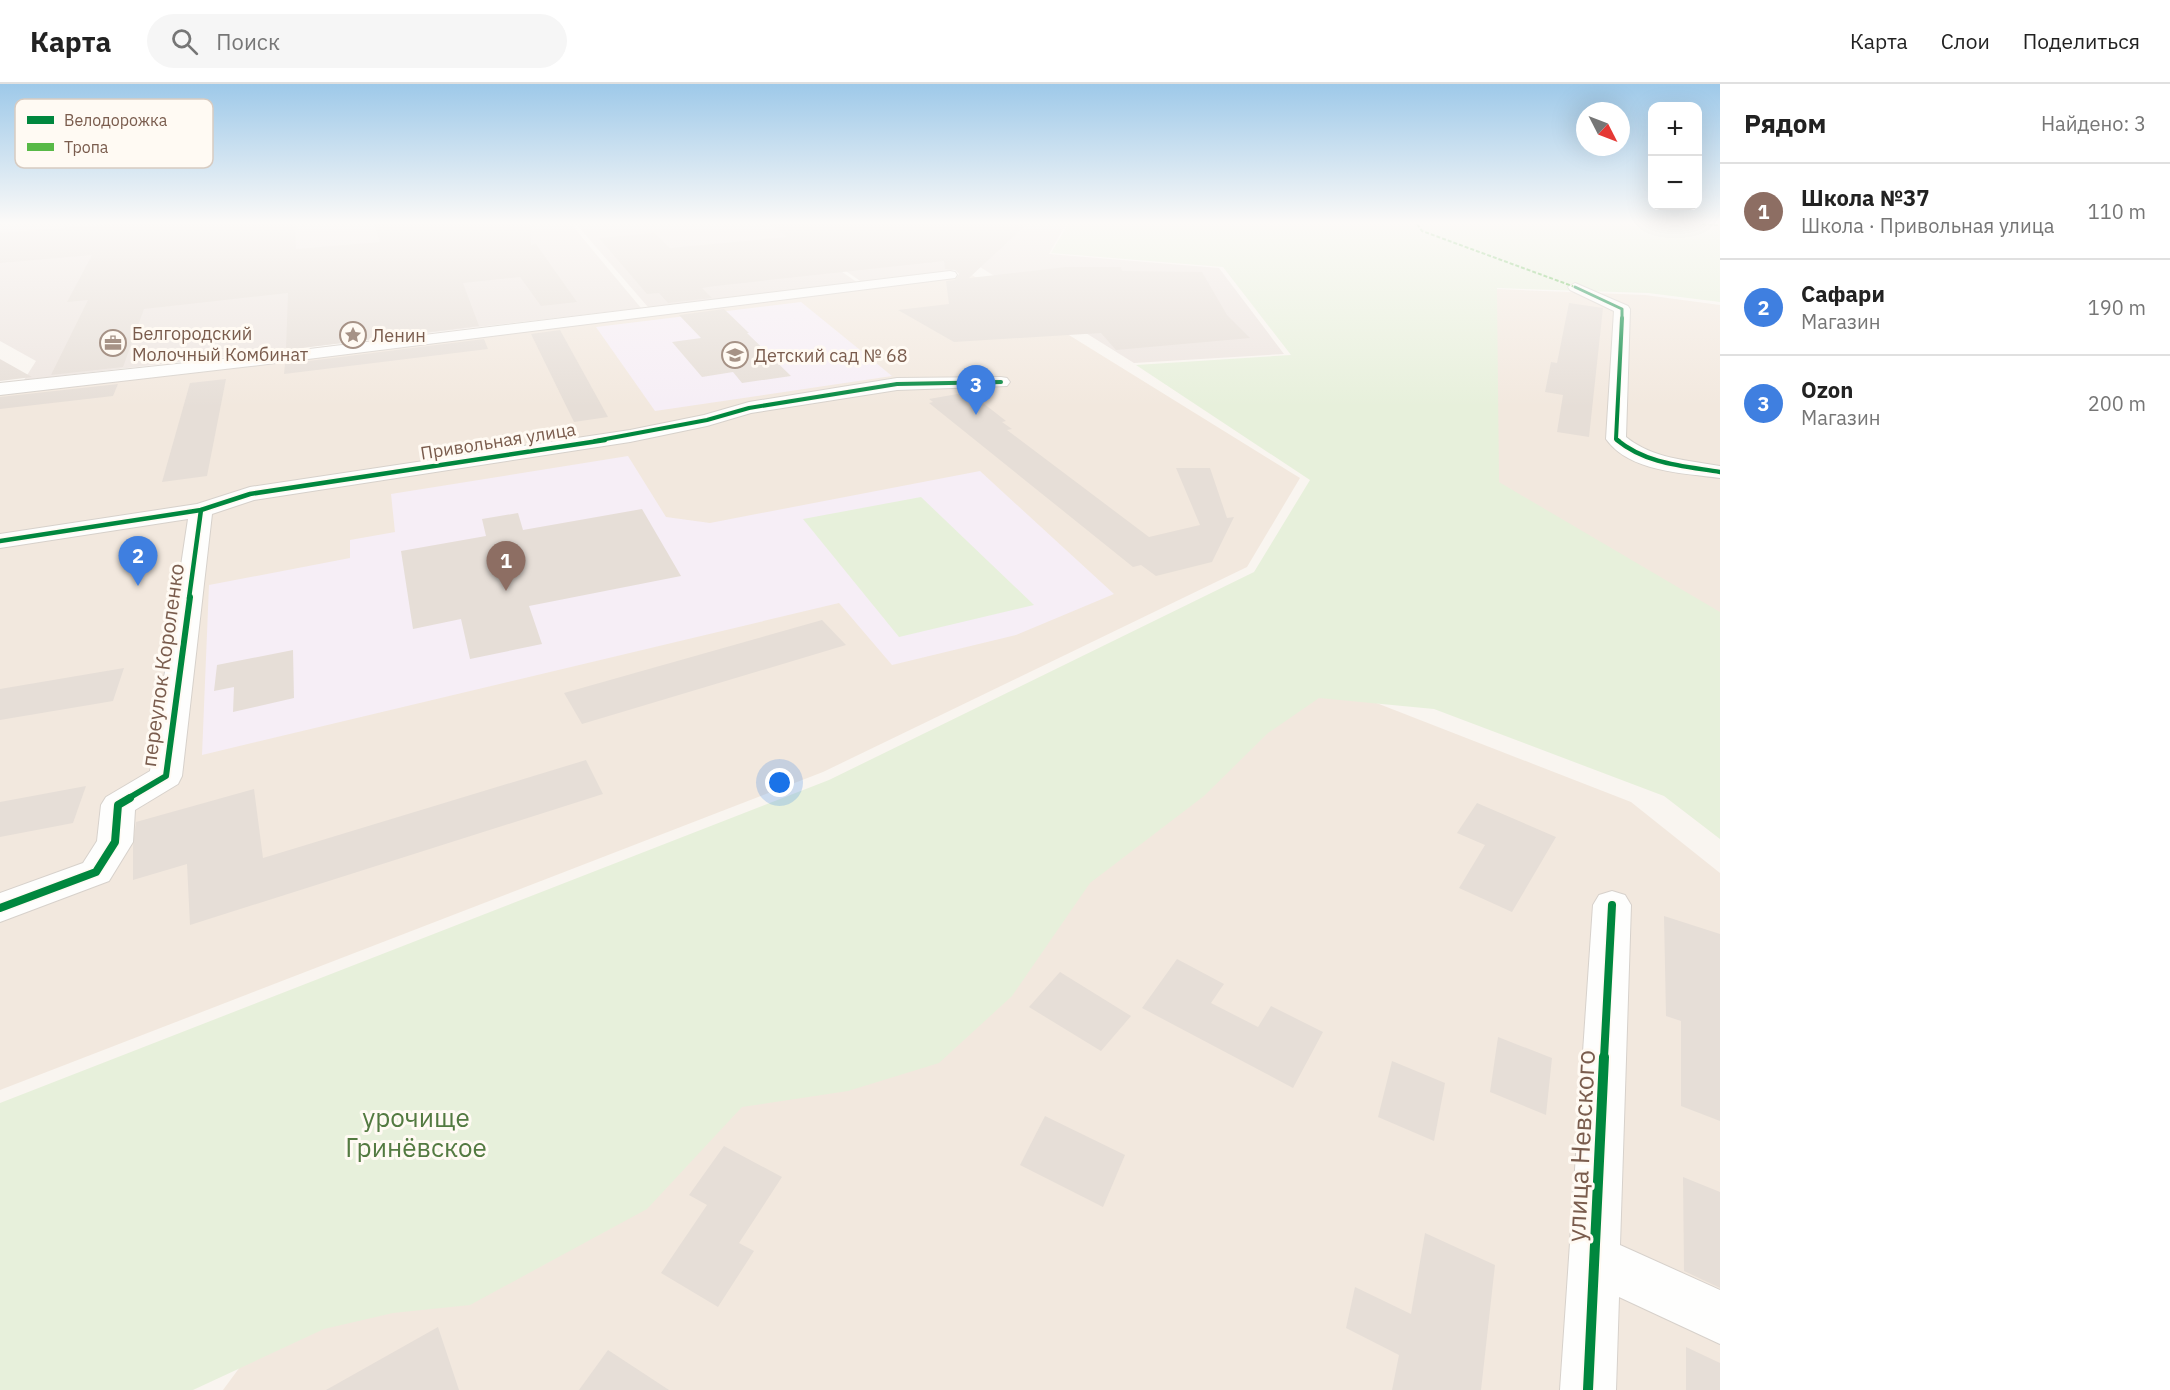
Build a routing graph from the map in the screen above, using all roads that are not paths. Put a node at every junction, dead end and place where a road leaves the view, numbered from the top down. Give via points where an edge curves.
1 (869, 285) edge
2 (1575, 287) dead end
3 (1001, 382) dead end
4 (0, 389) edge
5 (1720, 472) edge
6 (201, 510) junction
7 (0, 541) edge
8 (1612, 905) dead end
9 (0, 908) edge
10 (1594, 1259) junction
11 (1720, 1317) edge
12 (1588, 1390) edge

1 - 4 street
2 - 5 street via 1622,309 1616,439 1637,453
3 - 6 street, Привольная улица via 886,386 749,408 630,436 250,494
6 - 7 street, Привольная улица
6 - 9 street, переулок Короленко via 166,776 117,805 115,842 96,872
8 - 10 street, улица Невского
10 - 11 street
10 - 12 street, улица Невского

